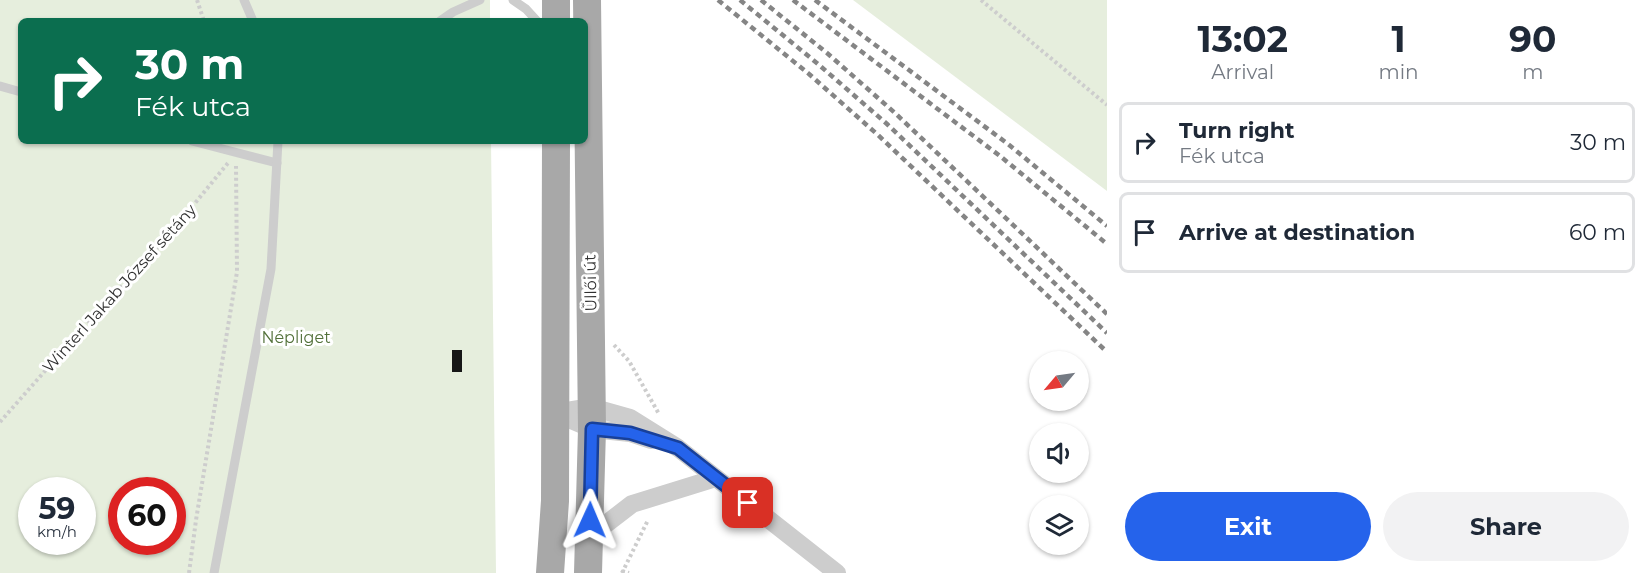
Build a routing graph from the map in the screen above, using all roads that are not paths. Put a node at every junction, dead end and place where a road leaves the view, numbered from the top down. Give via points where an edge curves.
1 (480, 0) edge
2 (513, 0) edge
3 (556, 0) edge
4 (587, 0) edge
5 (247, 2) edge
6 (252, 18) edge
7 (444, 18) edge
8 (534, 18) edge
9 (556, 18) edge
10 (587, 18) edge
11 (0, 86) edge
12 (18, 91) edge
13 (588, 104) edge
14 (203, 144) edge
15 (278, 144) edge
16 (556, 144) edge
17 (277, 163) junction
18 (555, 414) junction
19 (591, 418) junction
20 (716, 478) junction
21 (589, 537) junction
22 (588, 570) edge
23 (214, 573) edge
24 (550, 573) edge
25 (837, 573) edge

1 - 7 lane
2 - 8 lane
3 - 9 main road
4 - 10 main road, Üllői út
5 - 6 lane
11 - 12 lane
13 - 19 main road, Üllői út
14 - 17 lane
15 - 17 lane
16 - 18 main road, Üllői út
17 - 23 lane via 271,269
18 - 19 street
18 - 24 main road, Üllői út
19 - 20 street via 678,448
19 - 21 main road, Üllői út
20 - 21 street via 632,504
20 - 25 street
21 - 22 main road, Üllői út

